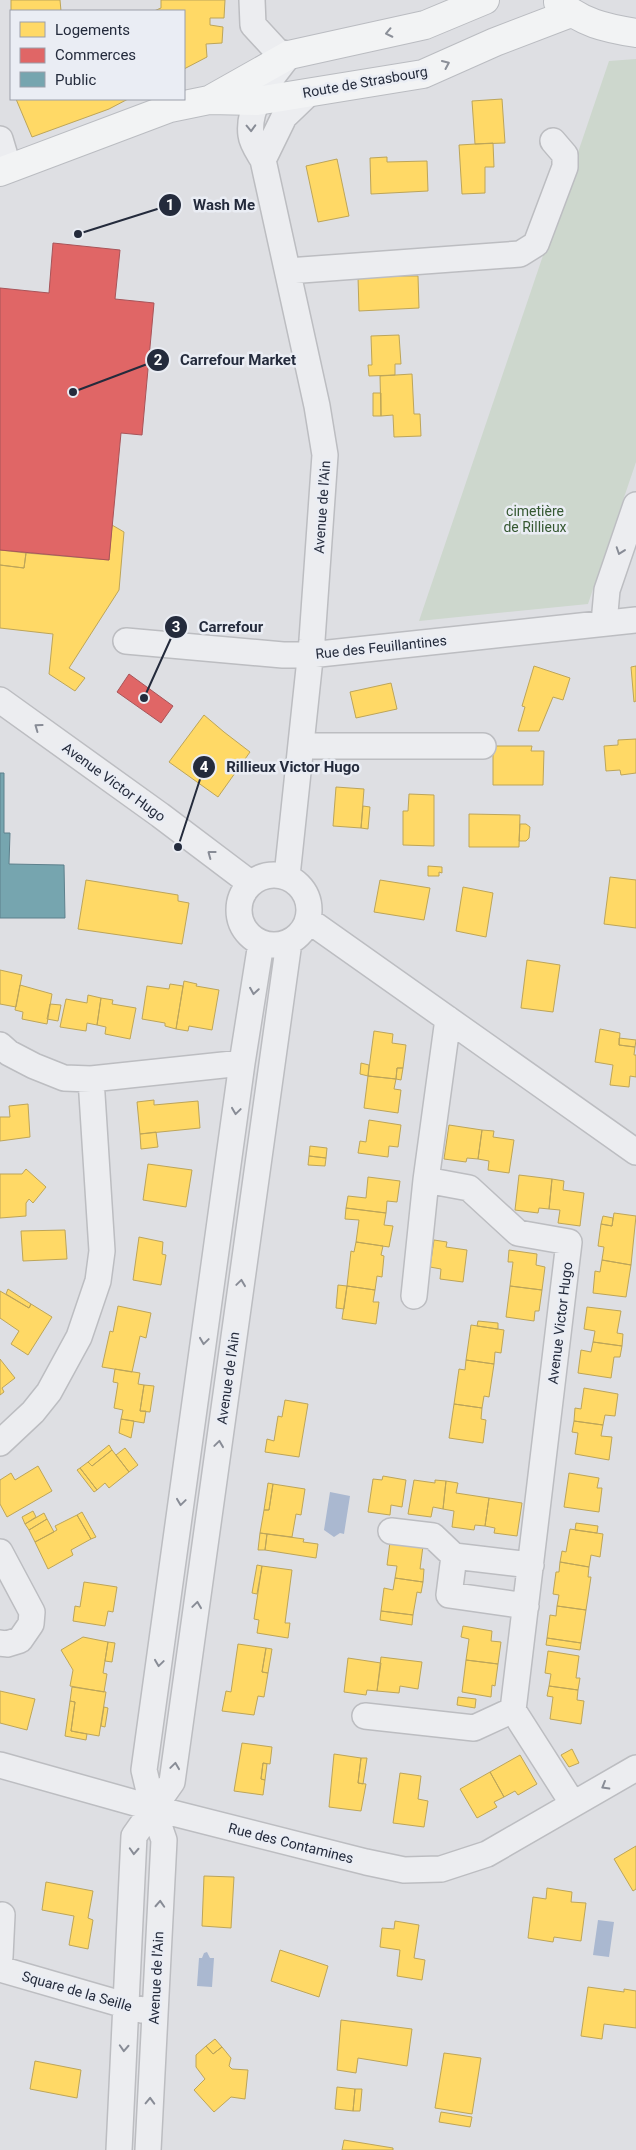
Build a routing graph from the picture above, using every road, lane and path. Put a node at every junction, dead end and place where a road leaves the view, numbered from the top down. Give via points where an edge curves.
1 (252, 0) edge
2 (485, 0) edge
3 (563, 6) edge
4 (636, 32) edge
5 (289, 55) junction
6 (310, 92) junction
7 (208, 100) junction
8 (257, 100) junction
9 (0, 139) edge
10 (553, 141) dead end
11 (263, 160) junction
12 (4, 170) edge
13 (288, 271) junction
14 (636, 505) edge
15 (636, 620) edge
16 (604, 623) junction
17 (126, 641) dead end
18 (310, 655) junction
19 (0, 700) edge
20 (300, 746) junction
21 (483, 746) dead end
22 (287, 876) junction
23 (250, 883) junction
24 (308, 920) junction
25 (288, 942) junction
26 (261, 943) junction
27 (448, 1019) junction
28 (0, 1045) edge
29 (242, 1063) junction
30 (91, 1079) junction
31 (636, 1152) edge
32 (426, 1180) junction
33 (414, 1296) dead end
34 (0, 1443) edge
35 (392, 1531) dead end
36 (454, 1556) junction
37 (531, 1565) junction
38 (4, 1568) edge
39 (526, 1606) junction
40 (0, 1643) edge
41 (513, 1710) junction
42 (365, 1716) dead end
43 (0, 1766) edge
44 (636, 1768) edge
45 (573, 1804) junction
46 (153, 1808) junction
47 (2, 1915) dead end
48 (0, 1957) edge
49 (0, 1969) edge
50 (126, 2005) junction
51 (154, 2014) junction
52 (119, 2150) edge
53 (148, 2150) edge

1 - 5 street via 253,25 277,51
2 -> 5 main road, Route de Strasbourg via 424,25
3 - 4 main road via 602,28
6 -> 3 main road, Route de Strasbourg via 423,74 495,42
5 - 7 main road, Route de Strasbourg
5 - 8 street, Avenue de l'Ain
6 - 8 main road, Route de Strasbourg
6 - 11 street via 284,117
7 - 8 main road, Route de Strasbourg
7 - 12 main road, Route de Strasbourg via 170,108
8 -> 11 street, Avenue de l'Ain via 251,118 251,137
9 - 12 street
10 - 13 street via 565,155 565,167 536,244 520,254
11 - 13 street, Avenue de l'Ain
13 - 18 street, Avenue de l'Ain via 326,455
14 -> 16 street via 607,590
15 - 16 street, Rue des Feuillantines
16 - 18 street, Rue des Feuillantines
17 - 18 street, Rue des Feuillantines via 283,656
18 - 20 street, Avenue de l'Ain
23 -> 19 street, Avenue Victor Hugo
20 - 21 street
20 - 22 street, Avenue de l'Ain
22 - 23 street via 263,876
22 - 24 street via 306,894
23 - 26 street via 240,899 240,920 244,929
24 - 25 street
24 - 27 street
25 - 26 street
46 -> 25 street, Avenue de l'Ain via 172,1782
26 -> 29 street, Avenue de l'Ain
27 - 31 street
27 - 32 street
28 - 30 street via 9,1053 64,1078
29 - 30 street
29 -> 46 street, Avenue de l'Ain via 144,1770
30 - 34 street via 102,1251 98,1281 65,1366 33,1412
32 - 33 street
32 - 37 street, Avenue Victor Hugo via 469,1188 518,1233 569,1242
35 - 36 street via 433,1536
36 - 37 street
36 - 39 street via 449,1595
37 - 39 street
38 - 40 street via 32,1612 31,1624 20,1640
39 - 41 street
41 - 42 street via 474,1728
41 - 45 street
43 - 46 street, Rue des Contamines
44 -> 45 street, Rue des Contamines
45 - 46 street, Rue des Contamines via 487,1854 441,1869 404,1870
46 -> 50 street via 134,1836
51 -> 46 street, Avenue de l'Ain via 164,1840
47 - 48 street
49 - 50 street, Square de la Seille
50 - 51 street, Square de la Seille
50 -> 52 street
53 -> 51 street, Avenue de l'Ain

